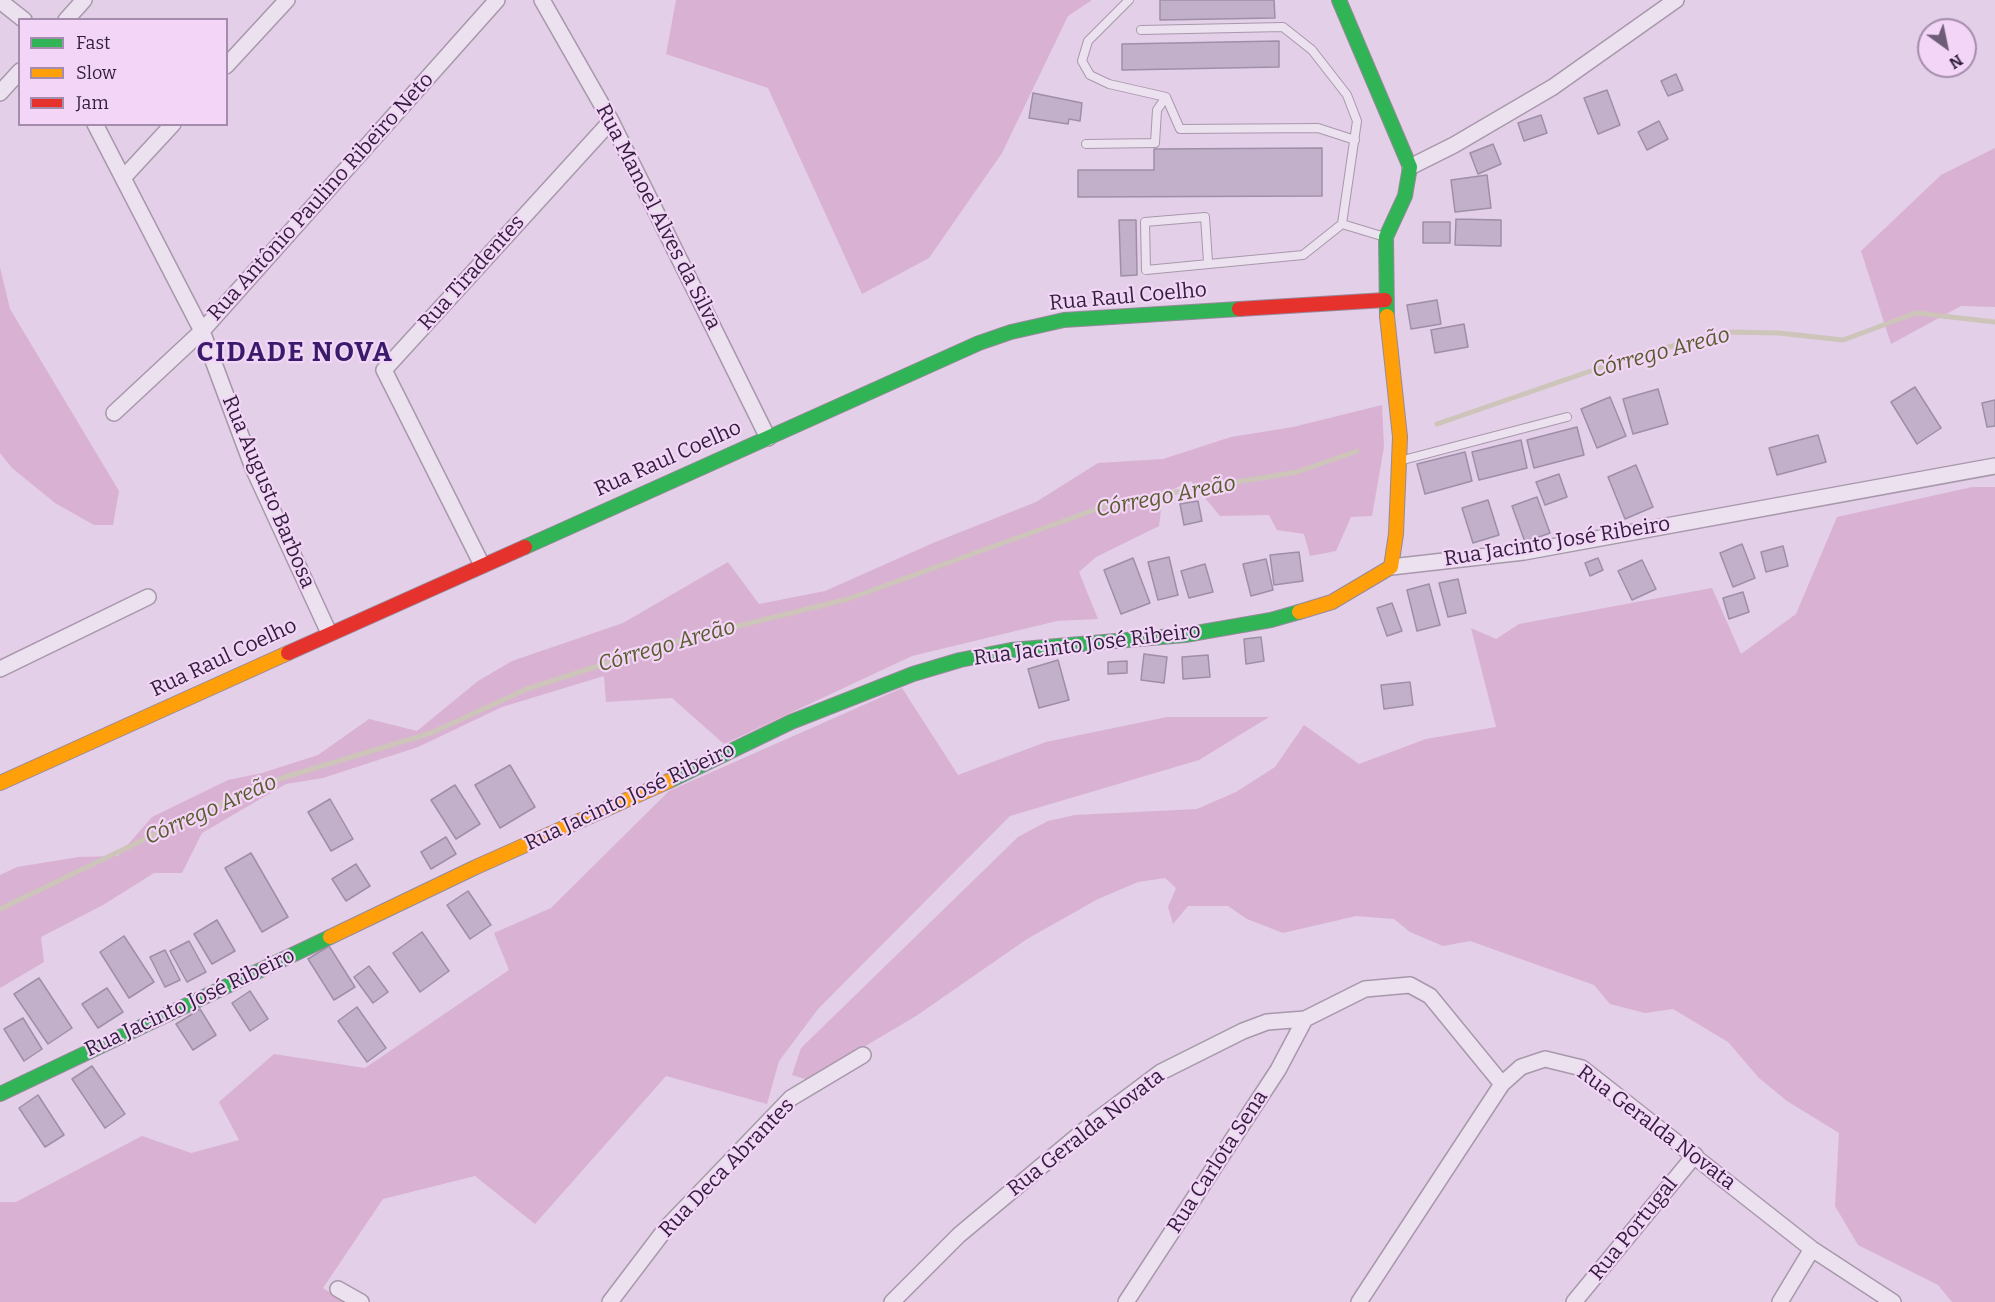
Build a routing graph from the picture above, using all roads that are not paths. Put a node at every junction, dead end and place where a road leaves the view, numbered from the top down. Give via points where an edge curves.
1 (84, 0) edge
2 (288, 0) edge
3 (496, 0) edge
4 (542, 0) edge
5 (1129, 0) edge
6 (1339, 0) edge
7 (1676, 0) edge
8 (0, 1) edge
9 (1658, 6) edge
10 (21, 18) edge
11 (68, 18) edge
12 (1141, 30) dead end
13 (228, 64) edge
14 (18, 73) edge
15 (0, 93) edge
16 (1166, 97) junction
17 (610, 121) junction
18 (96, 126) edge
19 (171, 126) edge
20 (1355, 140) junction
21 (1086, 144) dead end
22 (1410, 167) junction
23 (124, 177) junction
24 (1342, 224) junction
25 (1386, 237) junction
26 (1208, 262) junction
27 (1385, 300) junction
28 (202, 331) junction
29 (114, 413) dead end
30 (1567, 417) dead end
31 (768, 438) junction
32 (1399, 461) junction
33 (1995, 466) edge
34 (482, 565) junction
35 (1391, 567) junction
36 (148, 597) dead end
37 (329, 633) junction
38 (0, 669) edge
39 (0, 783) edge
40 (1305, 1019) junction
41 (863, 1055) dead end
42 (1502, 1084) junction
43 (0, 1094) edge
44 (1695, 1155) junction
45 (1812, 1249) junction
46 (338, 1288) dead end
47 (1873, 1297) edge
48 (360, 1302) edge
49 (610, 1302) edge
50 (892, 1302) edge
51 (1126, 1302) edge
52 (1359, 1302) edge
53 (1574, 1302) edge
54 (1780, 1302) edge
55 (1893, 1302) edge

1 - 11 street
2 - 13 street
3 - 28 street, Rua Antônio Paulino Ribeiro Neto
4 - 17 street, Rua Manoel Alves da Silva
5 - 16 lane via 1088,41 1082,61 1090,75 1109,84
6 - 22 street
7 - 9 street
8 - 10 street
9 - 22 street via 1553,87
12 - 20 lane via 1283,27 1312,50 1347,95 1357,121
14 - 15 street
16 - 20 lane via 1180,129 1318,128
16 - 21 lane via 1157,110 1155,143
17 - 31 street, Rua Manoel Alves da Silva
17 - 34 street, Rua Tiradentes via 384,370
18 - 23 street, Rua Augusto Barbosa
19 - 23 street
20 - 24 lane
22 - 25 street via 1405,196
23 - 28 street, Rua Augusto Barbosa
24 - 25 lane
24 - 26 lane via 1303,255
25 - 27 street
26 - 26 lane via 1146,270 1145,222 1205,217
27 - 31 street, Rua Raul Coelho via 1064,320 979,343
27 - 32 street via 1400,437
28 - 29 street, Rua Antônio Paulino Ribeiro Neto
28 - 37 street, Rua Augusto Barbosa via 253,468
30 - 32 lane
31 - 34 street, Rua Raul Coelho
32 - 35 street
33 - 35 street, Rua Jacinto José Ribeiro via 1524,552
34 - 37 street, Rua Raul Coelho
35 - 43 street, Rua Jacinto José Ribeiro via 1332,602 1271,620 1185,635 1011,650 913,674 790,722
36 - 38 street
37 - 39 street, Rua Raul Coelho
40 - 42 street, Rua Geralda Novata via 1365,989 1410,985 1430,996
40 - 50 street, Rua Geralda Novata via 1267,1023 1244,1031 1161,1072 959,1234
40 - 51 street, Rua Carlota Sena via 1278,1070
41 - 49 street, Rua Deca Abrantes via 791,1098 667,1227
42 - 44 street, Rua Geralda Novata via 1533,1061 1545,1059 1575,1066
42 - 52 street
44 - 45 street, Rua Geralda Novata
44 - 53 street, Rua Portugal
45 - 47 street, Rua Geralda Novata
45 - 54 street
46 - 48 street
47 - 55 street, Rua Geralda Novata

